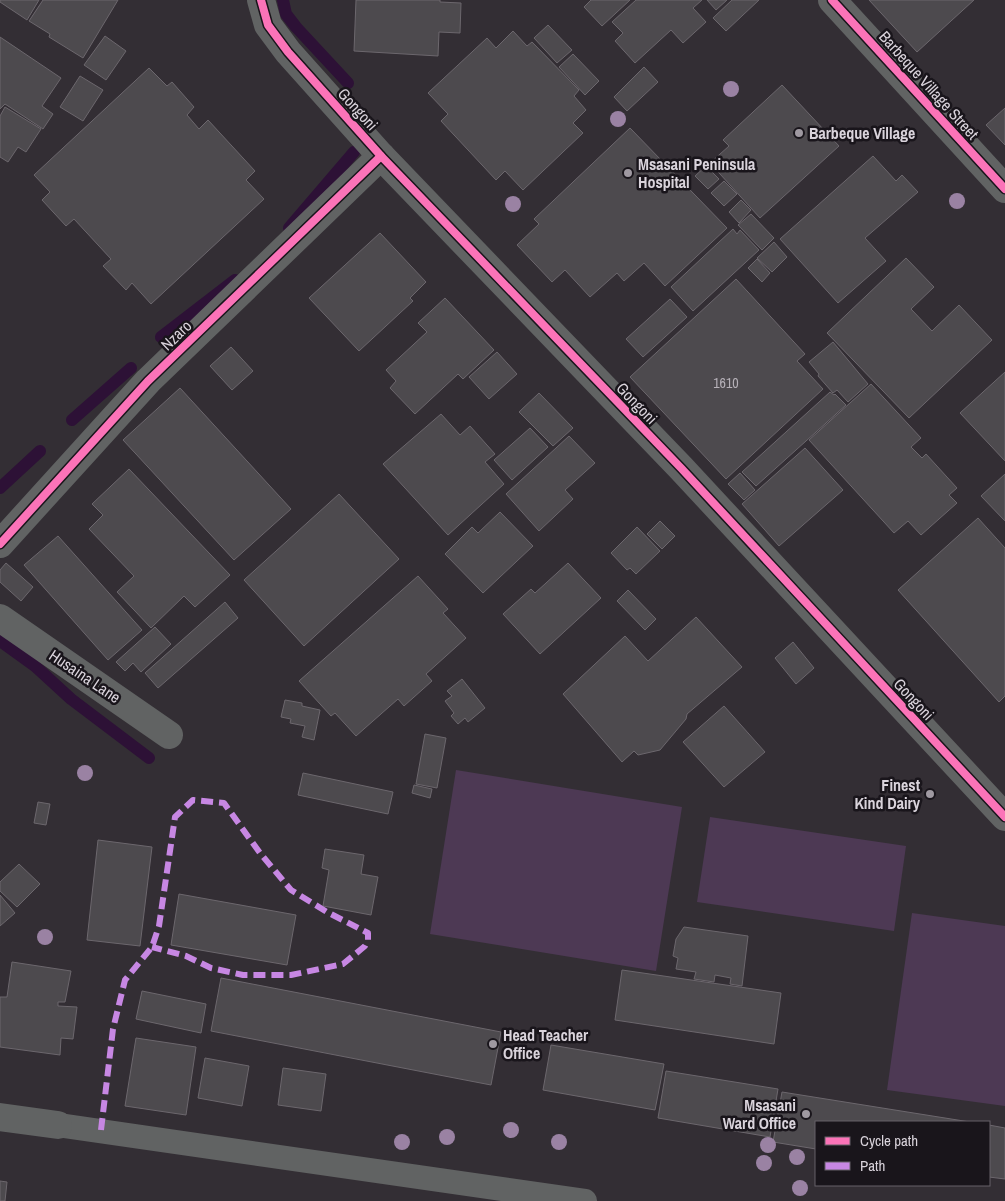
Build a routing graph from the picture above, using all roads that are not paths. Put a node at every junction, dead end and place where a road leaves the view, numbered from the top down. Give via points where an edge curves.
1 (261, 0) edge
2 (832, 0) edge
3 (381, 156) junction
4 (1005, 189) edge
5 (0, 544) edge
6 (0, 618) edge
7 (169, 734) dead end
8 (1005, 817) edge
9 (0, 1117) edge
10 (58, 1125) joint
11 (585, 1201) edge

1 - 3 street, Gongoni via 268,25 288,52
2 - 4 street, Barbeque Village Street
3 - 5 street, Nzaro via 148,381
3 - 8 street, Gongoni via 681,468
6 - 7 street, Husaina Lane
9 - 10 street
10 - 11 lane

